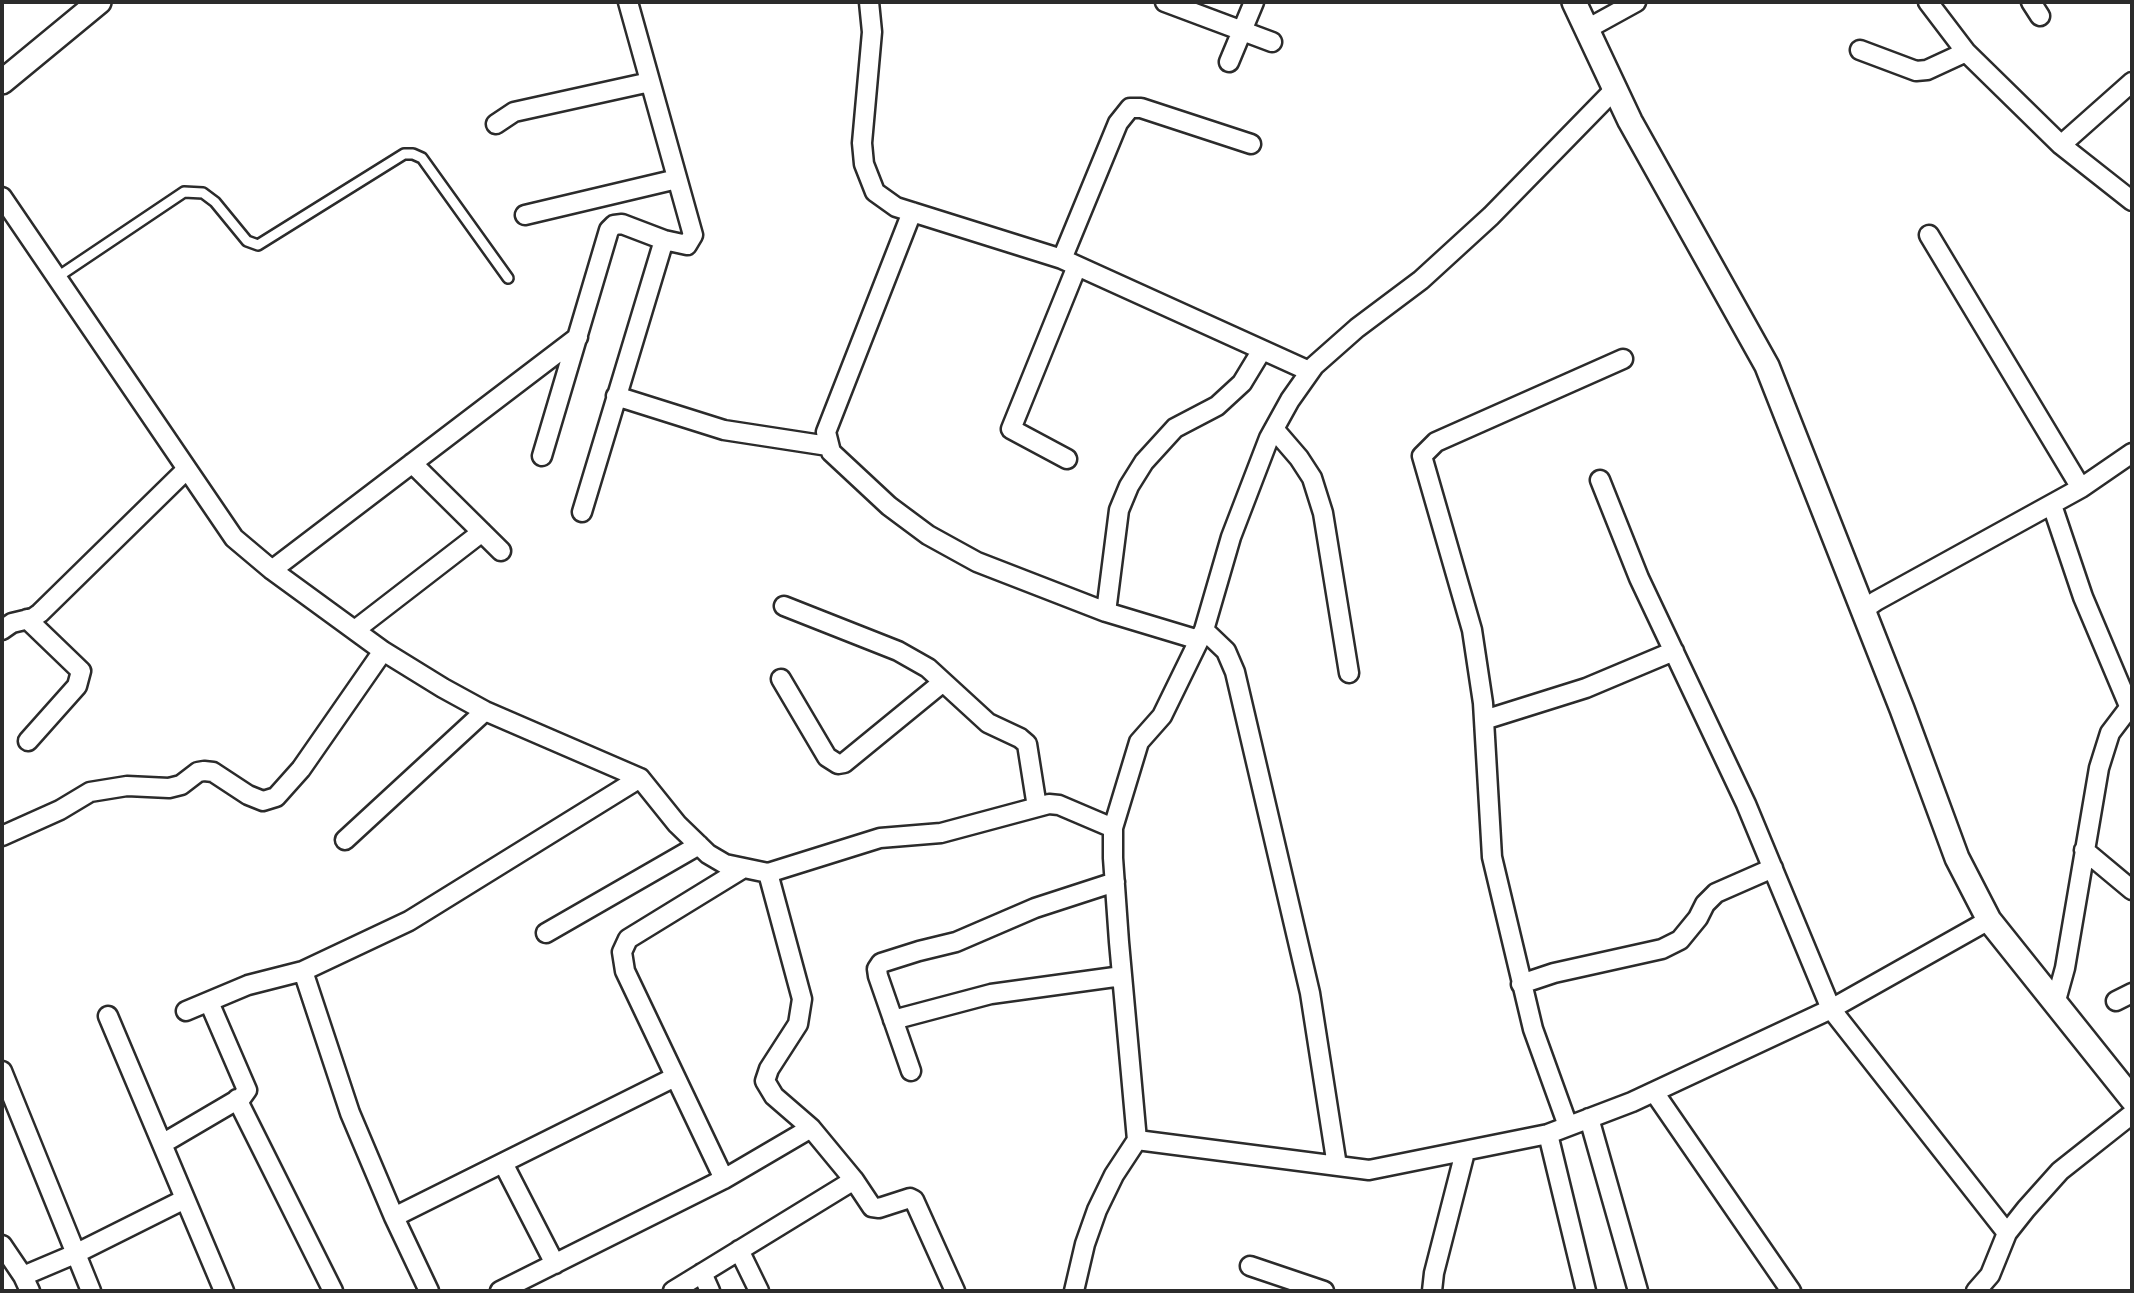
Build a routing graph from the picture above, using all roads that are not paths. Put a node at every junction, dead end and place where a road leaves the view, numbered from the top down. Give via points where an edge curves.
1 (99, 2) edge
2 (628, 2) edge
3 (869, 2) edge
4 (1165, 2) edge
5 (1254, 2) edge
6 (1574, 2) edge
7 (1636, 2) edge
8 (1928, 2) edge
9 (1587, 29) junction
10 (1242, 31) junction
11 (1272, 42) dead end
12 (1860, 50) dead end
13 (1966, 52) junction
14 (1229, 62) dead end
15 (2, 82) edge
16 (650, 82) junction
17 (2132, 82) edge
18 (1615, 89) junction
19 (496, 124) dead end
20 (1251, 144) dead end
21 (2061, 145) junction
22 (677, 179) junction
23 (2, 197) edge
24 (2132, 201) edge
25 (912, 212) junction
26 (525, 215) dead end
27 (1929, 235) dead end
28 (664, 240) junction
29 (1070, 262) junction
30 (56, 278) junction
31 (508, 278) dead end
32 (578, 337) junction
33 (1262, 350) junction
34 (1623, 359) dead end
35 (1309, 371) junction
36 (616, 396) junction
37 (1274, 429) junction
38 (828, 446) junction
39 (2132, 453) edge
40 (542, 456) dead end
41 (1067, 458) dead end
42 (412, 463) junction
43 (187, 470) junction
44 (1600, 480) dead end
45 (2081, 488) junction
46 (2052, 505) junction
47 (582, 512) dead end
48 (482, 532) junction
49 (501, 551) dead end
50 (272, 570) junction
51 (784, 606) dead end
52 (1863, 610) junction
53 (1105, 612) junction
54 (26, 619) junction
55 (2, 630) edge
56 (355, 630) junction
57 (1202, 635) junction
58 (383, 651) junction
59 (1674, 651) junction
60 (1349, 673) dead end
61 (781, 679) dead end
62 (943, 682) junction
63 (2131, 705) edge
64 (485, 711) junction
65 (1484, 720) junction
66 (28, 741) dead end
67 (640, 778) junction
68 (1037, 807) junction
69 (1113, 828) junction
70 (2, 836) edge
71 (345, 840) dead end
72 (699, 845) junction
73 (2084, 850) junction
74 (1773, 868) junction
75 (742, 869) junction
76 (768, 873) junction
77 (1115, 882) junction
78 (2132, 890) edge
79 (1989, 920) junction
80 (546, 933) dead end
81 (303, 971) junction
82 (1122, 976) junction
83 (1521, 984) junction
84 (209, 1002) junction
85 (2055, 1004) junction
86 (1831, 1009) junction
87 (186, 1011) dead end
88 (108, 1016) dead end
89 (893, 1020) junction
90 (2, 1071) edge
91 (911, 1071) dead end
92 (675, 1077) junction
93 (1654, 1092) junction
94 (2132, 1099) edge
95 (237, 1100) junction
96 (2132, 1114) edge
97 (1589, 1118) junction
98 (1568, 1126) junction
99 (811, 1128) junction
100 (1548, 1134) junction
101 (1137, 1140) junction
102 (162, 1144) junction
103 (1465, 1152) junction
104 (503, 1163) junction
105 (1338, 1166) junction
106 (724, 1179) junction
107 (854, 1180) junction
108 (185, 1199) junction
109 (394, 1217) junction
110 (2007, 1233) junction
111 (2, 1245) edge
112 (739, 1250) junction
113 (75, 1254) junction
114 (555, 1264) junction
115 (1250, 1266) dead end
116 (702, 1273) junction
117 (27, 1283) edge
118 (91, 1291) edge
119 (224, 1291) edge
120 (333, 1291) edge
121 (429, 1291) edge
122 (500, 1291) edge
123 (673, 1291) edge
124 (710, 1291) edge
125 (759, 1291) edge
126 (955, 1291) edge
127 (1074, 1291) edge
128 (1324, 1291) edge
129 (1432, 1291) edge
130 (1586, 1291) edge
131 (1638, 1291) edge
132 (1791, 1291) edge
133 (1976, 1291) edge

1 - 15 street
2 - 16 street
3 - 25 street via 872,32 864,164 875,192
4 - 10 street
5 - 10 street
6 - 9 street
7 - 9 street
8 - 13 street
9 - 18 street
10 - 11 street
10 - 14 street
12 - 13 street via 1916,71
13 - 21 street
16 - 19 street via 514,112
16 - 22 street
17 - 21 street
18 - 35 street via 1491,216
18 - 52 street via 1767,366
20 - 29 street via 1130,108 1118,123
21 - 24 street
22 - 26 street
22 - 28 street via 693,234 687,245
23 - 30 street
25 - 29 street
25 - 38 street via 826,432
27 - 45 street
28 - 32 street via 622,224 609,230
28 - 36 street
29 - 33 street
29 - 41 street via 1011,429
30 - 31 lane via 184,192 203,193 247,241 258,245 404,154 422,158
30 - 43 street
32 - 40 street
32 - 42 street
33 - 35 street
33 - 53 street via 1242,383 1217,406 1175,429 1129,486 1119,510
34 - 65 street via 1436,442 1422,456 1472,630
35 - 37 street
36 - 38 street via 724,430
36 - 47 street
37 - 57 street via 1231,537
37 - 60 street via 1312,478 1323,513
38 - 53 street via 889,506 928,535 977,562
39 - 45 street
42 - 48 street
42 - 50 street
43 - 50 street via 234,538
43 - 54 street via 40,613
44 - 59 street
45 - 46 street
46 - 52 street
46 - 63 street via 2083,597
48 - 49 street
48 - 56 street
50 - 56 street
51 - 62 street via 898,651
52 - 79 street via 1958,858
53 - 57 street
54 - 55 street
54 - 66 street via 81,671 77,686
56 - 58 street
57 - 69 street via 1162,716 1139,741
57 - 105 street via 1226,652 1236,672 1310,993
58 - 64 street
58 - 70 street via 301,769 276,797 264,801 248,796 213,772 204,771 169,788 127,786 90,792
59 - 65 street via 1586,688
59 - 74 street
61 - 62 street via 827,757 838,764
62 - 68 street via 988,723 1027,744
63 - 73 street via 2110,733
64 - 67 street
64 - 71 street
65 - 83 street via 1492,857
67 - 72 street
67 - 81 street via 410,921
68 - 69 street via 1059,805
68 - 76 street via 941,833 880,838
69 - 77 street
72 - 75 street via 725,864
72 - 80 street
73 - 78 street
73 - 85 street
74 - 83 street via 1716,893 1681,940 1662,949
74 - 86 street
75 - 76 street
75 - 92 street via 628,939 622,952 625,971
76 - 99 street via 802,999 798,1024 765,1081 774,1096
77 - 82 street
77 - 89 street via 1035,908 956,942 881,963 878,976
79 - 85 street
79 - 86 street
81 - 84 street via 248,985
81 - 109 street via 350,1113
82 - 89 street via 991,994
82 - 101 street
83 - 98 street
84 - 87 street
84 - 95 street via 247,1090
85 - 94 street
86 - 93 street
86 - 110 street
88 - 102 street
89 - 91 street
90 - 113 street
92 - 104 street
92 - 106 street
93 - 97 street
93 - 132 street
95 - 102 street
95 - 120 street
96 - 110 street via 2060,1171
97 - 98 street
97 - 131 street
98 - 100 street
99 - 106 street
99 - 107 street
100 - 103 street
100 - 130 street
101 - 105 street
101 - 127 street via 1097,1210
102 - 108 street
103 - 105 street via 1369,1170
103 - 129 street
104 - 109 street
104 - 114 street
106 - 114 street
107 - 112 street
107 - 126 street via 875,1209 914,1200
108 - 113 street
108 - 119 street
109 - 121 street
110 - 133 street via 1990,1275
111 - 117 street
112 - 116 street
112 - 125 street
113 - 117 street
113 - 118 street
114 - 122 street
115 - 128 street
116 - 123 street
116 - 124 street

